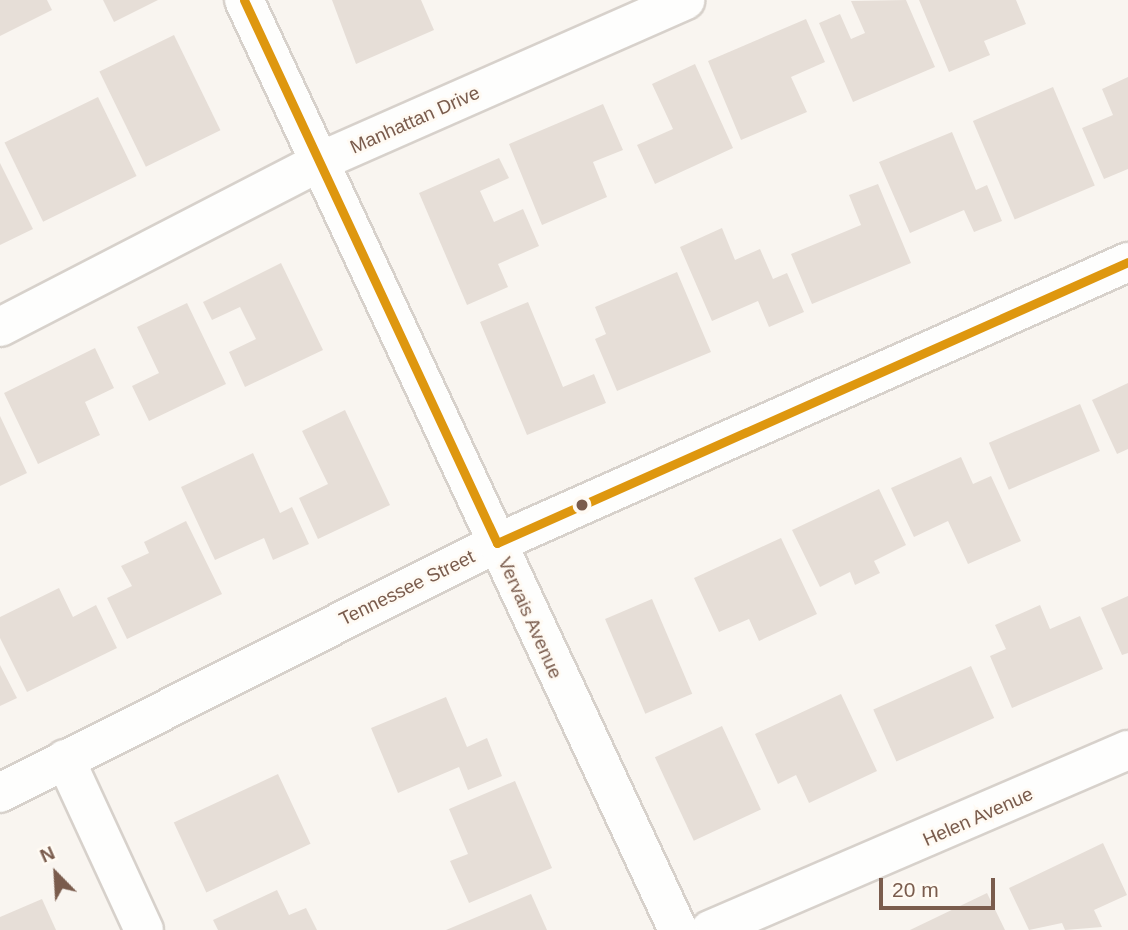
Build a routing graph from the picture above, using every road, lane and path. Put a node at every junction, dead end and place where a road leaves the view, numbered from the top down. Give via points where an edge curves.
1 (244, 0) edge
2 (685, 0) edge
3 (323, 160) junction
4 (1128, 262) edge
5 (0, 327) edge
6 (497, 543) junction
7 (1128, 750) edge
8 (65, 759) junction
9 (0, 793) edge
10 (144, 930) edge
11 (678, 930) edge
12 (710, 930) edge

1 - 3 street, Vervais Avenue
2 - 3 street, Manhattan Drive
3 - 5 street, Manhattan Drive
3 - 6 street, Vervais Avenue
4 - 6 street, Tennessee Street
6 - 8 street, Tennessee Street
6 - 11 street, Vervais Avenue
7 - 12 street, Helen Avenue
8 - 9 street, Tennessee Street
8 - 10 street

